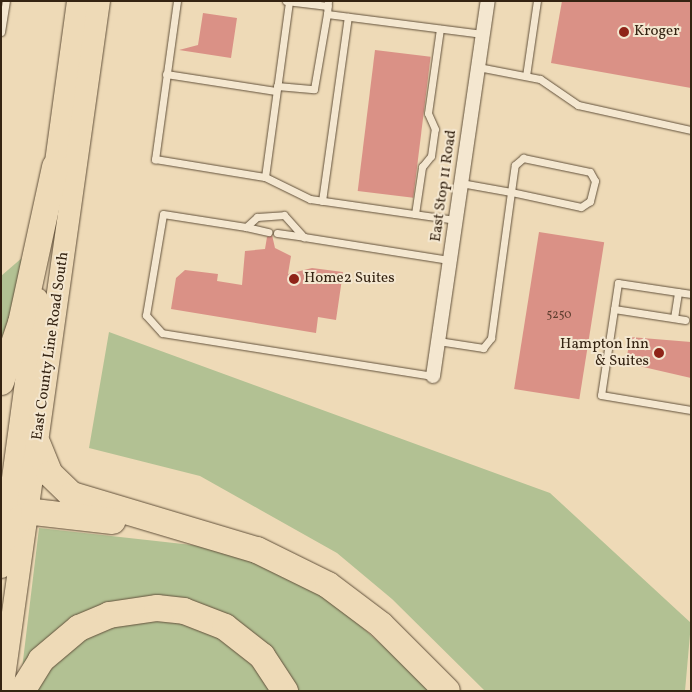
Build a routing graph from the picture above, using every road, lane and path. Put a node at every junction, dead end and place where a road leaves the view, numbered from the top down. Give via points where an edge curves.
1 (6, 1) edge
2 (78, 1) edge
3 (98, 1) edge
4 (176, 1) edge
5 (288, 1) edge
6 (488, 1) edge
7 (537, 1) edge
8 (328, 4) edge
9 (327, 14) junction
10 (348, 17) junction
11 (440, 29) junction
12 (1, 32) edge
13 (483, 34) junction
14 (478, 67) junction
15 (166, 74) junction
16 (526, 76) junction
17 (277, 88) junction
18 (691, 130) edge
19 (55, 167) junction
20 (265, 177) junction
21 (461, 182) junction
22 (511, 192) junction
23 (322, 201) junction
24 (415, 214) junction
25 (456, 220) junction
26 (246, 227) junction
27 (268, 232) dead end
28 (277, 233) dead end
29 (304, 236) junction
30 (450, 260) junction
31 (678, 292) junction
32 (691, 294) edge
33 (614, 309) junction
34 (674, 318) junction
35 (685, 320) dead end
36 (438, 341) junction
37 (433, 376) joint
38 (1, 382) edge
39 (691, 410) edge
40 (38, 445) junction
41 (26, 515) junction
42 (189, 528) junction
43 (5, 538) junction
44 (1, 566) edge
45 (2, 691) edge
46 (22, 691) edge
47 (285, 691) edge
48 (447, 691) edge

1 - 12 lane
2 - 19 main road, East County Line Road South
3 - 40 main road, East County Line Road South
4 - 15 lane
5 - 8 lane
5 - 17 lane
6 - 13 street, East Stop 11 Road
7 - 16 lane
8 - 9 lane
9 - 10 lane
9 - 17 lane via 314,89
10 - 11 lane
10 - 23 lane
11 - 13 lane
11 - 24 lane via 428,113 435,129 432,147 422,167
13 - 14 street, East Stop 11 Road
14 - 16 lane
14 - 21 street, East Stop 11 Road
15 - 17 lane
15 - 20 lane via 155,160
16 - 18 lane via 540,79 578,105
17 - 20 lane
19 - 38 highway via 19,330
19 - 43 main road, East County Line Road South
20 - 23 lane via 285,190
21 - 22 lane
21 - 25 street, East Stop 11 Road
22 - 22 lane via 581,207 590,201 595,181 590,172 523,158 515,165
22 - 36 lane via 491,338 483,348
23 - 24 lane
24 - 25 lane
25 - 30 street, East Stop 11 Road
26 - 27 lane
26 - 29 lane via 257,217 284,214
26 - 37 lane via 163,214 146,315 155,329
28 - 29 lane
29 - 30 lane
30 - 36 street, East Stop 11 Road
31 - 32 lane
31 - 33 lane via 618,283
31 - 34 lane
33 - 34 lane
33 - 39 lane via 601,395
34 - 35 lane
36 - 37 street, East Stop 11 Road
40 - 41 main road, East County Line Road South
40 - 42 highway via 50,474 72,495
41 - 42 highway via 34,512
41 - 43 highway
41 - 45 main road, East County Line Road South
42 - 48 highway via 257,550 328,585 382,625
43 - 44 main road, East County Line Road South
46 - 47 highway via 41,660 78,628 109,614 157,608 184,611 225,627 262,656

